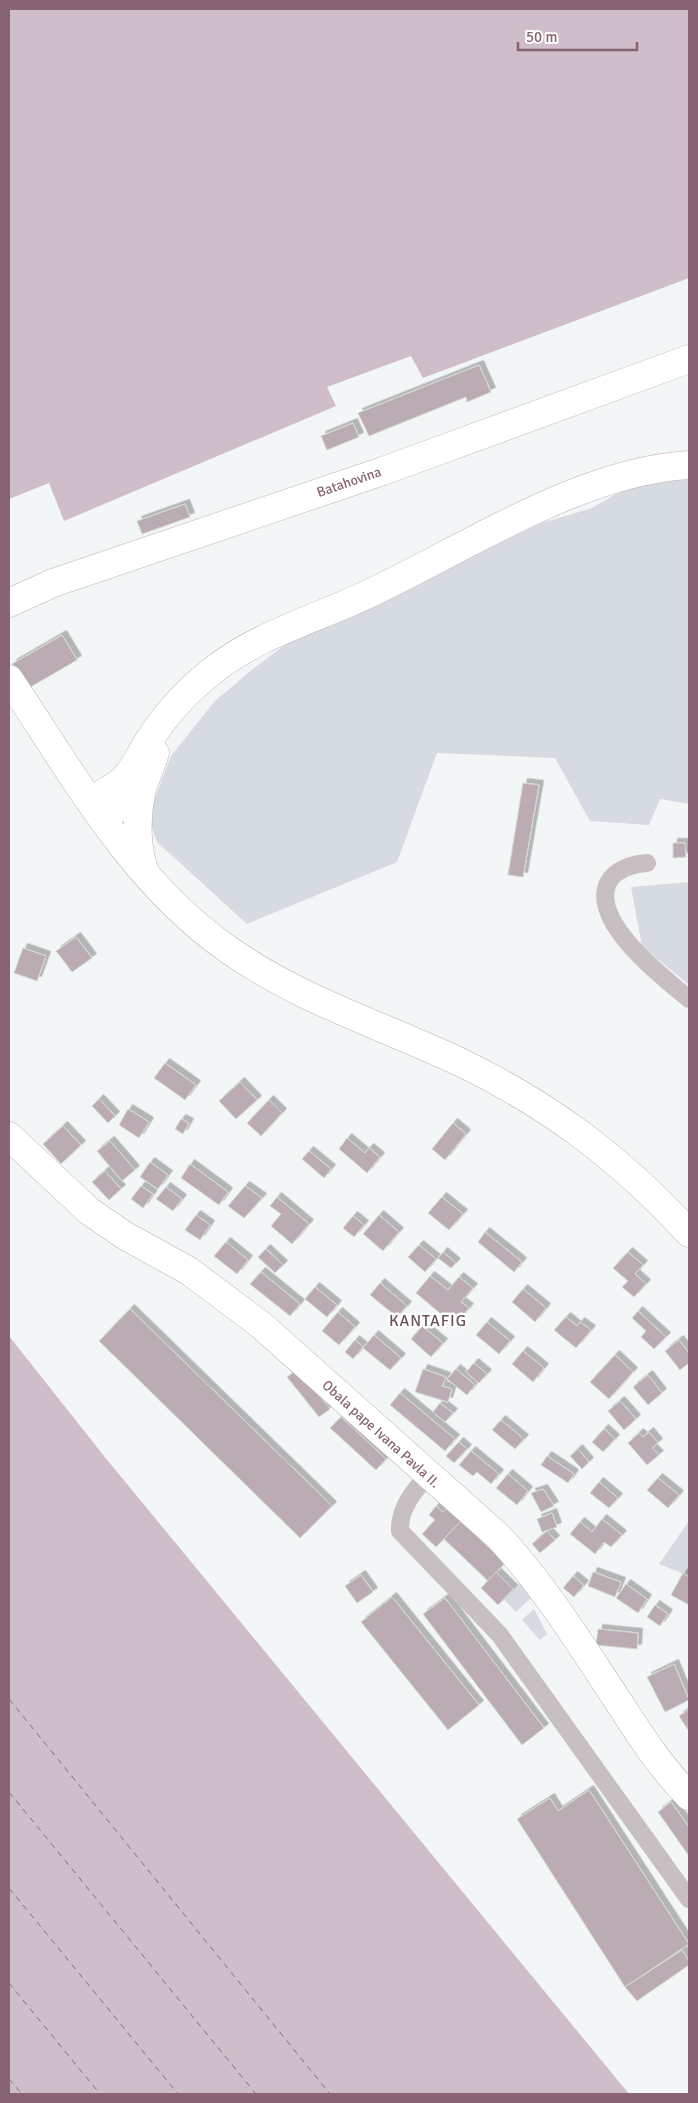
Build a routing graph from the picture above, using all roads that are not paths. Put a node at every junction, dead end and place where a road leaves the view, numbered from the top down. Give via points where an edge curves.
1 (689, 359) edge
2 (689, 465) edge
3 (9, 603) edge
4 (9, 679) edge
5 (165, 720) junction
6 (143, 785) junction
7 (94, 805) junction
8 (647, 863) dead end
9 (145, 872) junction
10 (689, 1000) edge
11 (9, 1136) edge
12 (689, 1232) edge
13 (427, 1476) junction
14 (689, 1796) edge
15 (689, 1899) edge

1 - 3 main road, Batahovina via 383,471 53,583
2 - 5 main road via 633,472 569,495 384,587 256,644 193,686
4 - 7 main road
5 - 6 main road
5 - 7 main road via 128,774
6 - 7 main road via 133,800 118,810
6 - 9 main road via 137,834 139,856
7 - 9 main road
8 - 10 street via 621,870 610,878 606,887 606,903 612,921 633,948
9 - 12 main road via 205,932 257,968 327,1006 461,1063 544,1107 628,1170
11 - 13 main road, Obala pape Ivana Pavla II. via 89,1210 124,1235 190,1271 261,1325
13 - 14 main road, Obala pape Ivana Pavla II. via 520,1560 647,1746
13 - 15 street via 412,1494 400,1520 400,1531 499,1634

